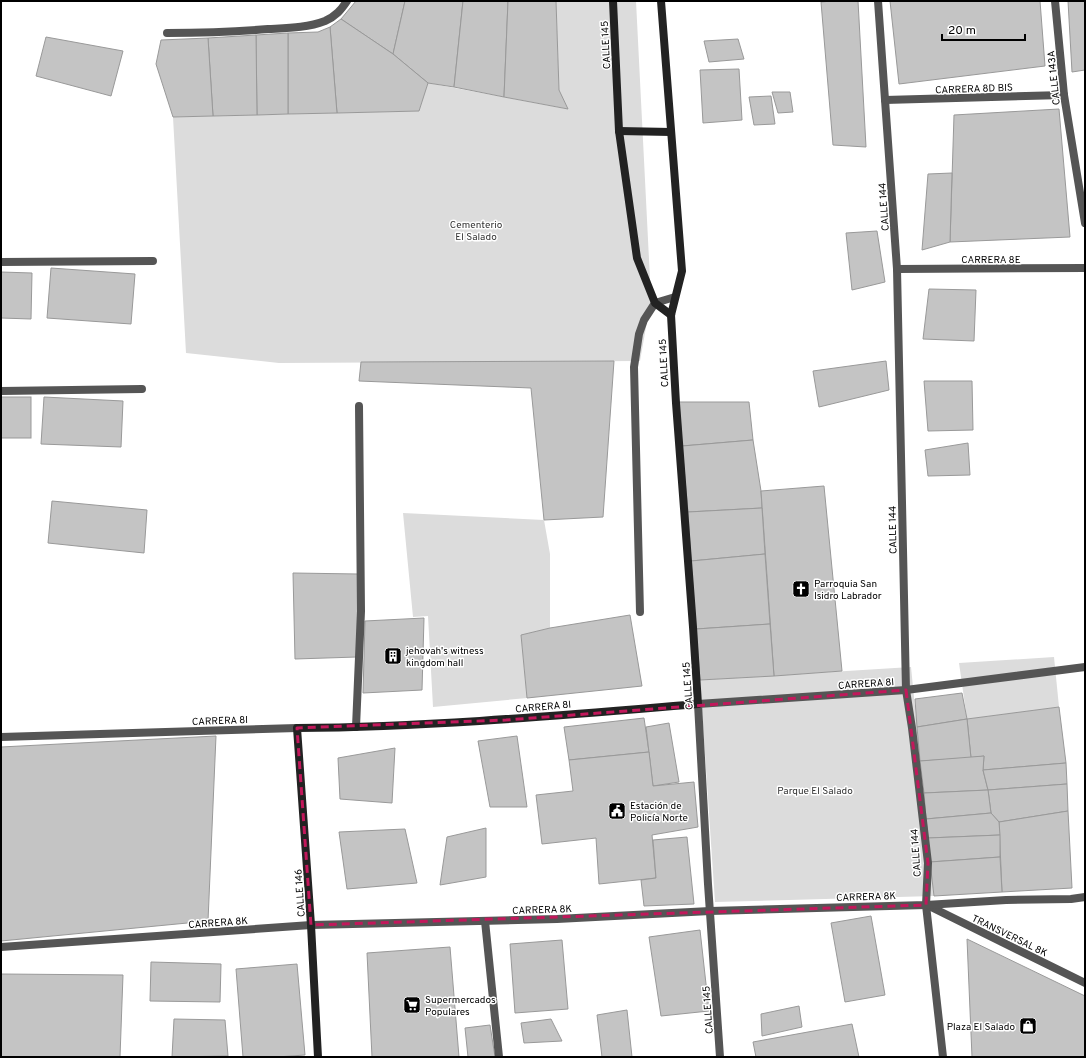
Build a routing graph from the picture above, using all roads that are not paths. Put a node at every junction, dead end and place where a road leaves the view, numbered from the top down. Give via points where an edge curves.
1 (347, 1) edge
2 (613, 1) edge
3 (661, 1) edge
4 (878, 1) edge
5 (1054, 1) edge
6 (167, 33) dead end
7 (1064, 95) junction
8 (885, 100) junction
9 (619, 131) junction
10 (671, 132) junction
11 (1085, 223) edge
12 (153, 261) dead end
13 (1, 262) edge
14 (1085, 268) edge
15 (897, 269) junction
16 (675, 297) junction
17 (655, 303) junction
18 (671, 315) junction
19 (1, 390) edge
20 (142, 390) dead end
21 (359, 406) dead end
22 (640, 612) dead end
23 (1085, 667) edge
24 (906, 690) junction
25 (698, 704) junction
26 (356, 727) junction
27 (297, 728) junction
28 (1, 737) edge
29 (1085, 897) edge
30 (926, 905) junction
31 (710, 911) junction
32 (485, 921) junction
33 (311, 925) junction
34 (1, 947) edge
35 (1085, 983) edge
36 (318, 1057) edge
37 (499, 1057) edge
38 (720, 1057) edge
39 (943, 1057) edge

1 - 6 street via 340,12 313,24 288,28
2 - 9 street, CALLE 145
3 - 10 street, CALLE 145
4 - 8 street, CALLE 144
5 - 7 street, CALLE 143A
7 - 8 street, CARRERA 8D BIS
7 - 11 street, CALLE 143A
8 - 15 street, CALLE 144
9 - 10 street
9 - 17 street, CALLE 145 via 637,258
10 - 16 street, CALLE 145 via 682,271
12 - 13 street
14 - 15 street, CARRERA 8E
15 - 24 street, CALLE 144
16 - 17 street
16 - 18 street, CALLE 145
17 - 18 street
17 - 22 street via 639,334 634,367
18 - 25 street, CALLE 145
19 - 20 street
21 - 26 street via 360,611
23 - 24 street, CARRERA 8I
24 - 25 street, CARRERA 8I
24 - 30 street, CALLE 144 via 928,864
25 - 26 street, CARRERA 8I via 506,720
25 - 31 street, CALLE 145
26 - 27 street, CARRERA 8I
27 - 28 street, CARRERA 8I
27 - 33 street, CALLE 146
29 - 30 street, CARRERA 8K
30 - 31 street, CARRERA 8K
30 - 35 street, TRANSVERSAL 8K
30 - 39 street, CALLE 144
31 - 32 street, CARRERA 8K
31 - 38 street, CALLE 145
32 - 33 street, CARRERA 8K
32 - 37 street
33 - 34 street, CARRERA 8K
33 - 36 street, CALLE 146

